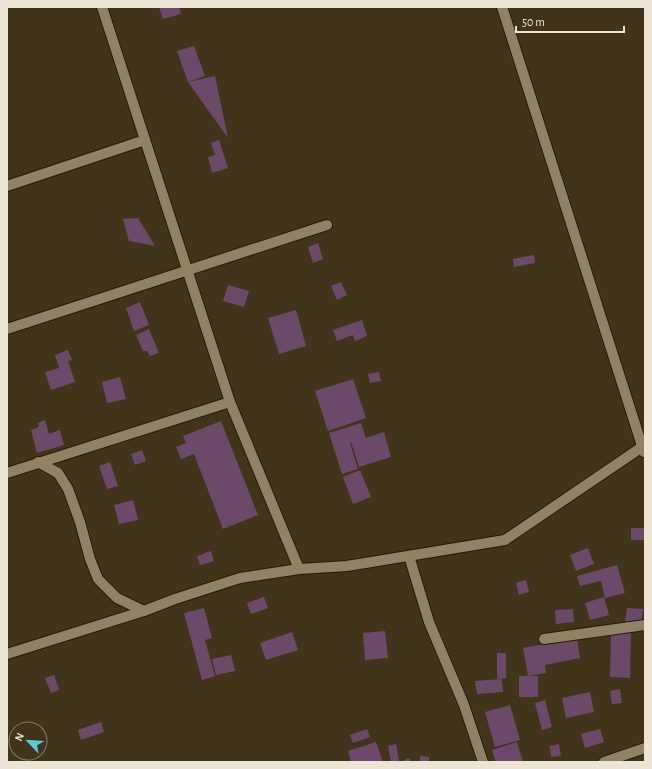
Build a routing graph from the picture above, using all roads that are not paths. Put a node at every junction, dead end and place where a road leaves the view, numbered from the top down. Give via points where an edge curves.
1 (102, 7) edge
2 (502, 7) edge
3 (145, 140) junction
4 (7, 186) edge
5 (327, 225) dead end
6 (188, 270) junction
7 (7, 329) edge
8 (230, 402) junction
9 (644, 450) edge
10 (38, 462) junction
11 (7, 473) edge
12 (409, 556) junction
13 (299, 569) junction
14 (144, 611) junction
15 (645, 625) edge
16 (544, 639) dead end
17 (7, 654) edge
18 (645, 748) edge
19 (483, 762) edge
20 (604, 762) edge

1 - 3 street
2 - 9 street
3 - 4 street
3 - 6 street
5 - 6 street
6 - 7 street
6 - 8 street
8 - 10 street
8 - 13 street
9 - 12 street via 505,540
10 - 11 street
10 - 14 street via 58,474 68,489 98,579 117,598
12 - 13 street via 347,566
12 - 19 street via 429,622 464,704
13 - 14 street via 240,578
14 - 17 street
15 - 16 street
18 - 20 street

